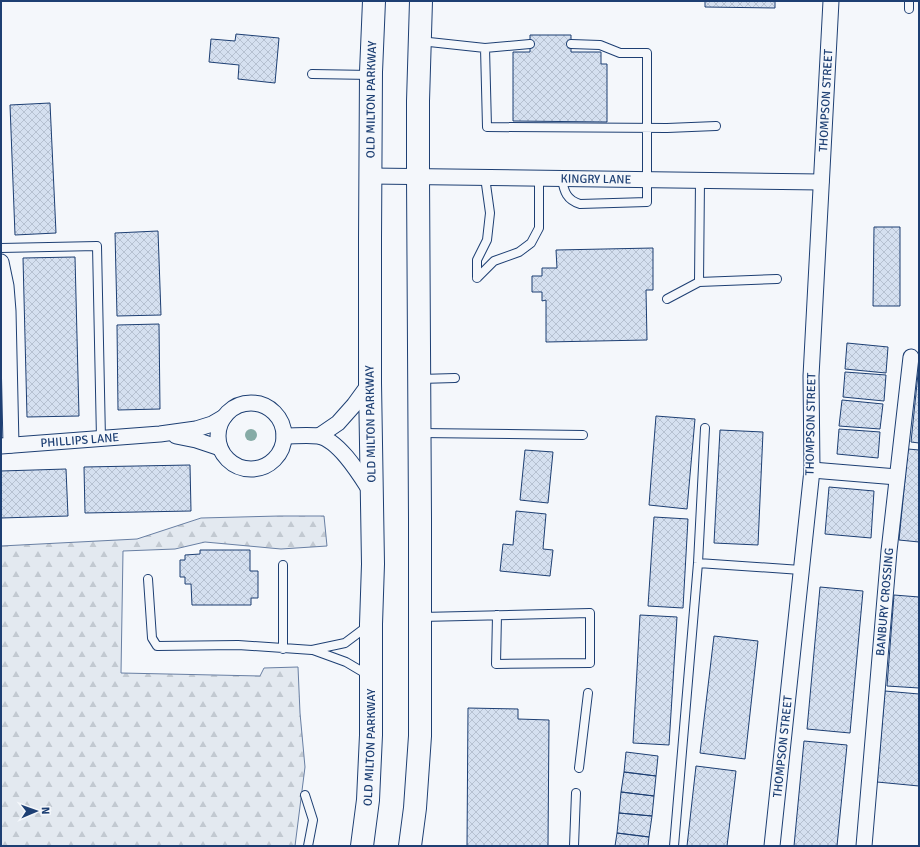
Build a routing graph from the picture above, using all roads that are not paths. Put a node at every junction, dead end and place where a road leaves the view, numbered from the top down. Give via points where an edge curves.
1 (374, 1) edge
2 (421, 1) edge
3 (831, 1) edge
4 (419, 41) junction
5 (530, 44) dead end
6 (571, 44) dead end
7 (485, 48) junction
8 (312, 74) dead end
9 (371, 75) junction
10 (716, 126) dead end
11 (647, 128) junction
12 (371, 176) junction
13 (418, 176) junction
14 (485, 178) junction
15 (539, 178) junction
16 (562, 179) junction
17 (647, 180) junction
18 (700, 181) junction
19 (821, 182) junction
20 (1, 248) edge
21 (1, 262) edge
22 (777, 279) dead end
23 (700, 282) junction
24 (667, 299) dead end
25 (911, 357) dead end
26 (455, 378) dead end
27 (419, 379) junction
28 (370, 383) junction
29 (224, 417) junction
30 (705, 428) dead end
31 (420, 433) junction
32 (160, 434) junction
33 (583, 435) dead end
34 (284, 436) junction
35 (319, 436) junction
36 (101, 439) junction
37 (6, 445) edge
38 (220, 448) junction
39 (812, 470) junction
40 (897, 477) junction
41 (372, 494) junction
42 (698, 563) junction
43 (284, 565) dead end
44 (801, 570) junction
45 (148, 579) dead end
46 (497, 615) junction
47 (420, 617) junction
48 (371, 624) junction
49 (283, 648) junction
50 (312, 650) junction
51 (371, 676) junction
52 (588, 693) dead end
53 (579, 768) dead end
54 (576, 793) dead end
55 (305, 795) dead end
56 (308, 846) edge
57 (362, 846) edge
58 (410, 846) edge
59 (574, 846) edge
60 (674, 846) edge
61 (772, 846) edge
62 (864, 846) edge

1 - 9 highway, OLD MILTON PARKWAY
2 - 4 highway
3 - 19 street, THOMPSON STREET
4 - 7 lane
4 - 13 highway
5 - 7 lane
6 - 11 lane via 600,45 620,53 647,53
7 - 11 lane via 486,127
8 - 9 lane
9 - 12 highway, OLD MILTON PARKWAY
10 - 11 lane
11 - 17 lane
12 - 13 street, KINGRY LANE
12 - 28 highway, OLD MILTON PARKWAY
13 - 14 street, KINGRY LANE
13 - 27 highway
14 - 15 street, KINGRY LANE
14 - 15 lane via 490,213 487,240 477,260 477,278 494,261 519,252 531,243 539,228
15 - 16 street, KINGRY LANE
16 - 17 street, KINGRY LANE
16 - 17 lane via 569,197 580,204 647,202
17 - 18 street, KINGRY LANE
18 - 19 street, KINGRY LANE
18 - 23 lane
19 - 39 street, THOMPSON STREET via 811,376
20 - 36 lane via 97,246
21 - 37 street via 8,311
22 - 23 lane
23 - 24 lane
25 - 40 street, BANBURY CROSSING
26 - 27 lane
27 - 31 highway
28 - 35 street via 338,423
28 - 41 highway, OLD MILTON PARKWAY
29 - 32 street, PHILLIPS LANE via 196,429
29 - 34 street via 240,405 260,405 270,409 277,416
29 - 38 street via 218,432
30 - 42 lane
31 - 33 lane
31 - 47 highway
32 - 36 street, PHILLIPS LANE
32 - 38 street, PHILLIPS LANE via 193,439
34 - 35 street
34 - 38 street via 278,455 262,467 252,469 232,464
35 - 41 street via 339,449
36 - 37 street, PHILLIPS LANE
39 - 40 street
39 - 44 street, THOMPSON STREET
40 - 62 street, BANBURY CROSSING
41 - 48 highway, OLD MILTON PARKWAY
42 - 44 lane
42 - 60 lane
43 - 49 lane
44 - 61 street, THOMPSON STREET
45 - 49 lane via 152,638 157,646 238,645
46 - 46 lane via 590,614 590,663 496,664
46 - 47 lane
47 - 58 highway via 420,736
48 - 50 lane via 345,642
48 - 51 highway, OLD MILTON PARKWAY
49 - 50 lane
50 - 51 lane via 346,662
51 - 57 highway, OLD MILTON PARKWAY via 368,800
52 - 53 lane
54 - 59 lane
55 - 56 lane via 313,820

